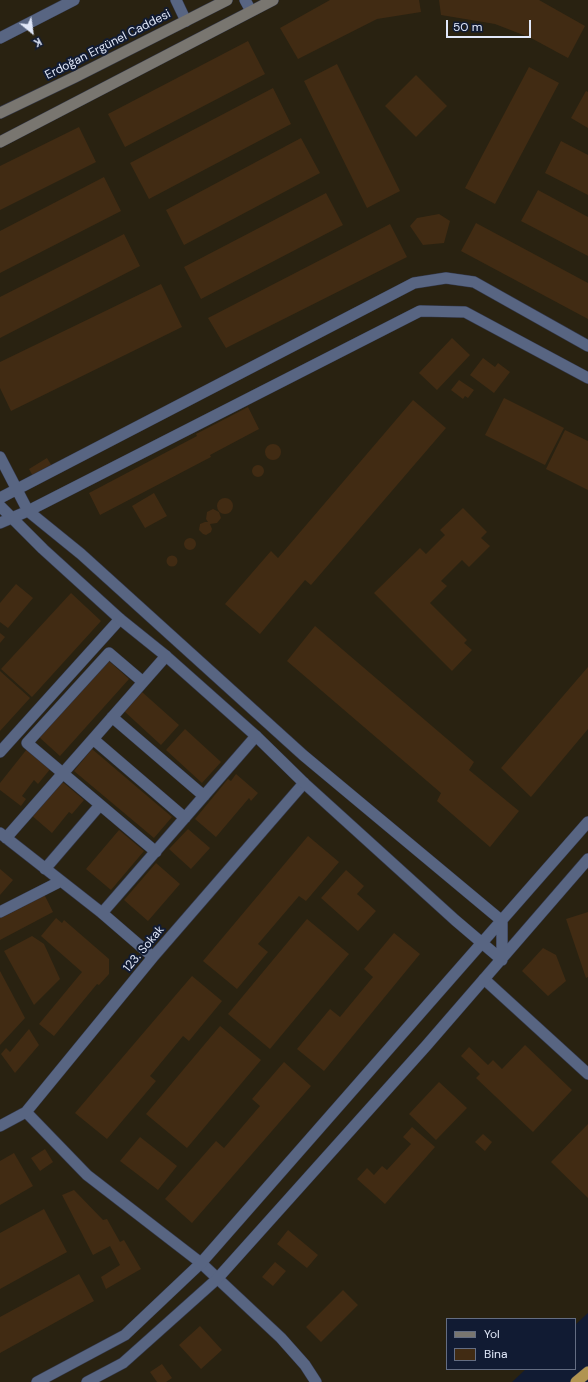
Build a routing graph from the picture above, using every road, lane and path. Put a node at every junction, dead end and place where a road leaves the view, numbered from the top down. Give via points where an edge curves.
1 (74, 0) edge
2 (176, 0) edge
3 (226, 0) edge
4 (245, 0) edge
5 (273, 0) edge
6 (251, 11) junction
7 (186, 21) junction
8 (0, 38) edge
9 (0, 113) edge
10 (0, 142) edge
11 (588, 346) edge
12 (588, 378) edge
13 (0, 457) edge
14 (17, 490) junction
15 (0, 498) edge
16 (0, 506) edge
17 (28, 511) junction
18 (11, 518) junction
19 (0, 523) edge
20 (120, 618) junction
21 (166, 656) junction
22 (143, 682) junction
23 (112, 717) junction
24 (256, 736) junction
25 (93, 739) junction
26 (0, 752) edge
27 (63, 773) junction
28 (304, 783) junction
29 (204, 796) junction
30 (100, 805) junction
31 (185, 818) junction
32 (588, 822) edge
33 (3, 835) edge
34 (156, 852) junction
35 (588, 859) edge
36 (45, 869) junction
37 (61, 881) junction
38 (0, 912) edge
39 (102, 913) junction
40 (502, 921) junction
41 (482, 943) junction
42 (153, 957) junction
43 (502, 960) junction
44 (484, 979) junction
45 (588, 1074) edge
46 (26, 1112) junction
47 (0, 1126) edge
48 (201, 1263) junction
49 (217, 1279) junction
50 (588, 1372) edge
51 (37, 1382) edge
52 (88, 1382) edge
53 (316, 1382) edge
54 (576, 1382) edge

1 - 8 street
2 - 7 street
3 - 7 main road, Erdoğan Ergünel Caddesi
4 - 6 street
5 - 6 main road
6 - 10 main road
7 - 9 main road, Erdoğan Ergünel Caddesi
11 - 14 street via 474,282 446,278 414,283
12 - 17 street via 465,312 420,311
13 - 14 street
14 - 15 street
14 - 17 street
16 - 18 street
17 - 18 street
17 - 40 street via 81,554 303,755
18 - 19 street
18 - 20 street
20 - 21 street
20 - 26 street
21 - 22 street
21 - 24 street
22 - 23 street
22 - 27 street via 110,653 27,743
23 - 25 street
23 - 29 street
24 - 28 street
24 - 29 street
25 - 27 street
25 - 31 street
27 - 30 street
27 - 33 street
28 - 41 street
28 - 42 street, 123. Sokak
29 - 31 street
30 - 34 street
30 - 36 street
31 - 34 street
32 - 40 street
33 - 36 street
34 - 39 street
35 - 43 street
36 - 37 street
37 - 38 street
37 - 39 street
39 - 42 street
40 - 41 street
40 - 43 street
41 - 43 street
41 - 48 street
42 - 46 street, 123. Sokak
43 - 44 street
44 - 45 street
44 - 49 street
46 - 47 street, 123. Sokak
46 - 48 street via 87,1175
48 - 49 street
48 - 51 street via 125,1335
49 - 52 street via 123,1363
49 - 53 street via 281,1338
50 - 54 highway

